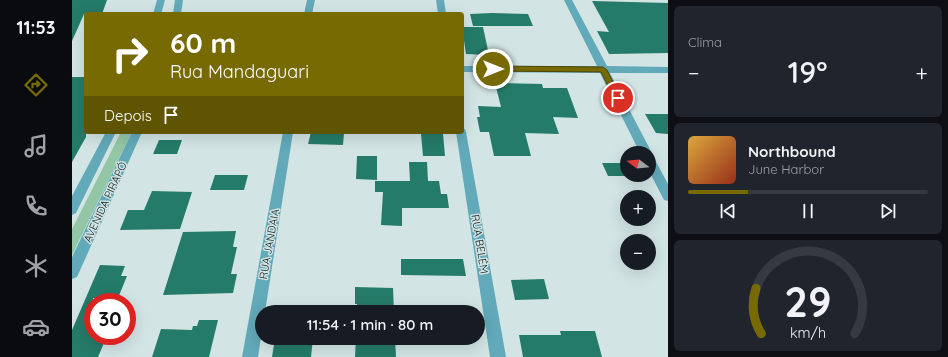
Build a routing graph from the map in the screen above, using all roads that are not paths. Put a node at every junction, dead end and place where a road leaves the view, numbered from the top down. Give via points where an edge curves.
1 (161, 0) edge
2 (179, 0) edge
3 (311, 0) edge
4 (440, 0) edge
5 (568, 0) edge
6 (158, 12) edge
7 (177, 12) edge
8 (308, 12) edge
9 (442, 12) edge
10 (464, 69) edge
11 (603, 70) junction
12 (668, 70) edge
13 (110, 134) edge
14 (136, 134) edge
15 (288, 134) edge
16 (461, 134) edge
17 (642, 146) edge
18 (656, 173) edge
19 (668, 196) edge
20 (72, 209) edge
21 (72, 272) edge
22 (250, 357) edge
23 (498, 357) edge

1 - 6 street
2 - 7 street
3 - 8 street
4 - 9 street
5 - 11 street
10 - 11 street
11 - 12 street
11 - 17 street
13 - 20 street
14 - 21 street, AVENIDA PIRAPÓ
15 - 22 street, RUA JANDAIA
16 - 23 street, RUA BELÉM
18 - 19 street

